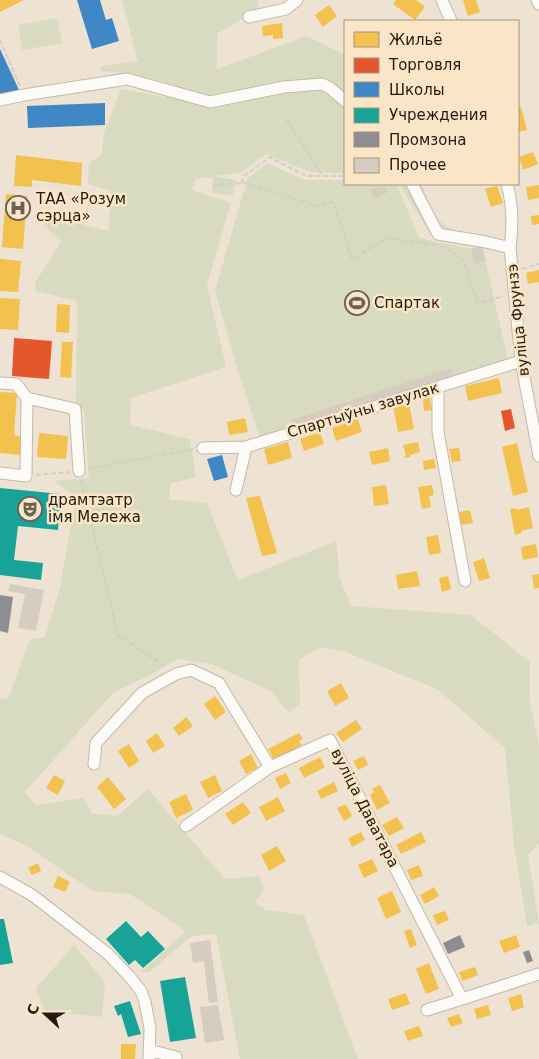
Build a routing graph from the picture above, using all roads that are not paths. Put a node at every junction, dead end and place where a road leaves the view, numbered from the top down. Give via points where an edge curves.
1 (296, 0) edge
2 (442, 0) edge
3 (537, 0) edge
4 (539, 4) edge
5 (249, 17) dead end
6 (451, 20) edge
7 (0, 100) edge
8 (344, 100) edge
9 (413, 185) edge
10 (507, 185) edge
11 (510, 248) junction
12 (521, 361) junction
13 (0, 383) edge
14 (438, 387) junction
15 (27, 398) junction
16 (246, 446) junction
17 (203, 448) road end
18 (539, 456) edge
19 (79, 471) road end
20 (0, 473) edge
21 (236, 490) dead end
22 (465, 581) dead end
23 (94, 764) dead end
24 (270, 766) junction
25 (186, 826) dead end
26 (0, 877) edge
27 (539, 974) edge
28 (462, 999) junction
29 (427, 1010) dead end
30 (149, 1055) edge
31 (176, 1059) edge

1 - 5 street via 286,8
2 - 6 street
3 - 4 street
7 - 8 street via 127,79 210,102 284,87 322,84
9 - 11 street via 438,234
10 - 11 street, вуліца Фрунзэ via 513,230
11 - 12 street, вуліца Фрунзэ
12 - 14 street, Спартыўны завулак
12 - 18 street, вуліца Фрунзэ
13 - 15 street via 16,384
14 - 16 street, Спартыўны завулак
14 - 22 street via 438,432
15 - 19 street via 75,409
15 - 20 street via 26,476
16 - 17 street, Спартыўны завулак
16 - 21 street
23 - 24 street via 96,743 142,693 176,674 191,670 219,683
24 - 25 street
24 - 28 street, вуліца Даватара via 330,740
26 - 30 street via 32,895 108,954 141,990 150,1028
27 - 28 street
28 - 29 street
30 - 31 street

